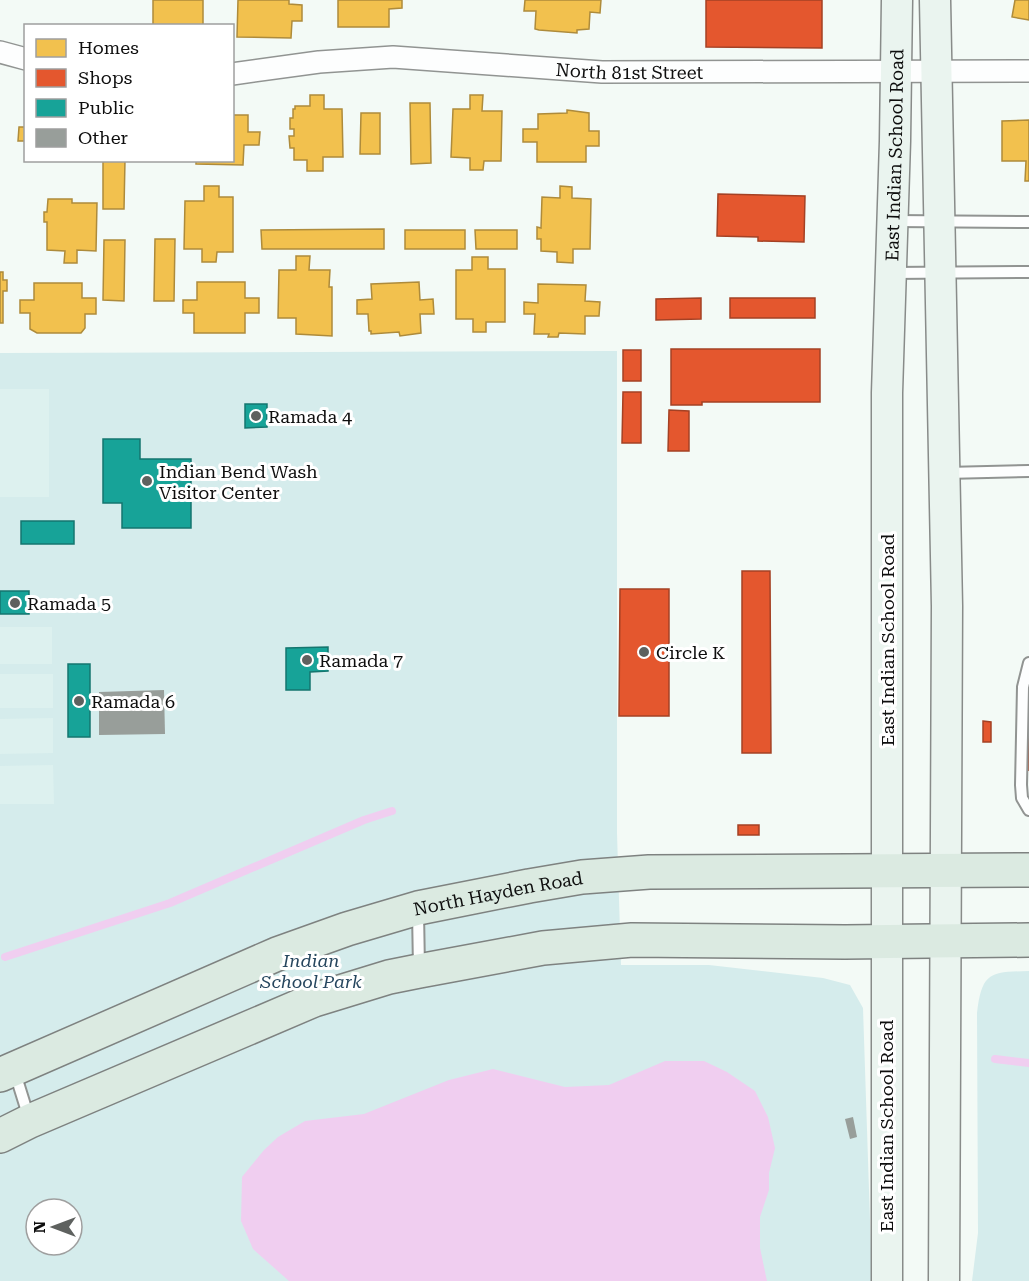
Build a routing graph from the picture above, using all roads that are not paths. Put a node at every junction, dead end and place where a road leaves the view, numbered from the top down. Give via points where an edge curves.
1 (897, 0) edge
2 (935, 0) edge
3 (0, 52) edge
4 (24, 58) edge
5 (936, 71) junction
6 (1029, 71) edge
7 (897, 72) junction
8 (234, 74) edge
9 (892, 220) junction
10 (940, 221) junction
11 (1029, 222) edge
12 (1029, 272) edge
13 (891, 273) junction
14 (941, 273) junction
15 (1029, 471) edge
16 (945, 473) junction
17 (1028, 667) edge
18 (1029, 810) edge
19 (946, 870) junction
20 (1029, 870) edge
21 (887, 872) junction
22 (418, 908) junction
23 (945, 940) junction
24 (1029, 940) edge
25 (886, 941) junction
26 (419, 970) junction
27 (7, 1072) edge
28 (30, 1121) junction
29 (0, 1136) edge
30 (887, 1281) edge
31 (944, 1281) edge

1 - 7 main road, East Indian School Road
2 - 5 main road
3 - 4 street
5 - 6 street, North 81st Street
5 - 7 street, North 81st Street
5 - 10 main road
7 - 8 street, North 81st Street via 602,72 393,57
7 - 9 main road, East Indian School Road
9 - 10 lane
9 - 13 main road, East Indian School Road
10 - 11 lane
10 - 14 main road
12 - 14 lane
13 - 14 lane
13 - 21 main road, East Indian School Road via 887,393
14 - 16 main road
15 - 16 lane
16 - 19 main road
17 - 18 lane via 1023,687 1020,785
19 - 20 main road, North Hayden Road
19 - 21 main road, North Hayden Road
19 - 23 main road
21 - 22 main road, North Hayden Road via 650,872 582,877
21 - 25 main road, East Indian School Road
22 - 26 lane
22 - 27 main road, North Hayden Road via 277,954
23 - 24 main road
23 - 25 main road
23 - 31 main road
25 - 26 main road via 632,940 543,948
25 - 30 main road, East Indian School Road
26 - 28 main road via 314,1000
27 - 28 lane
28 - 29 main road

